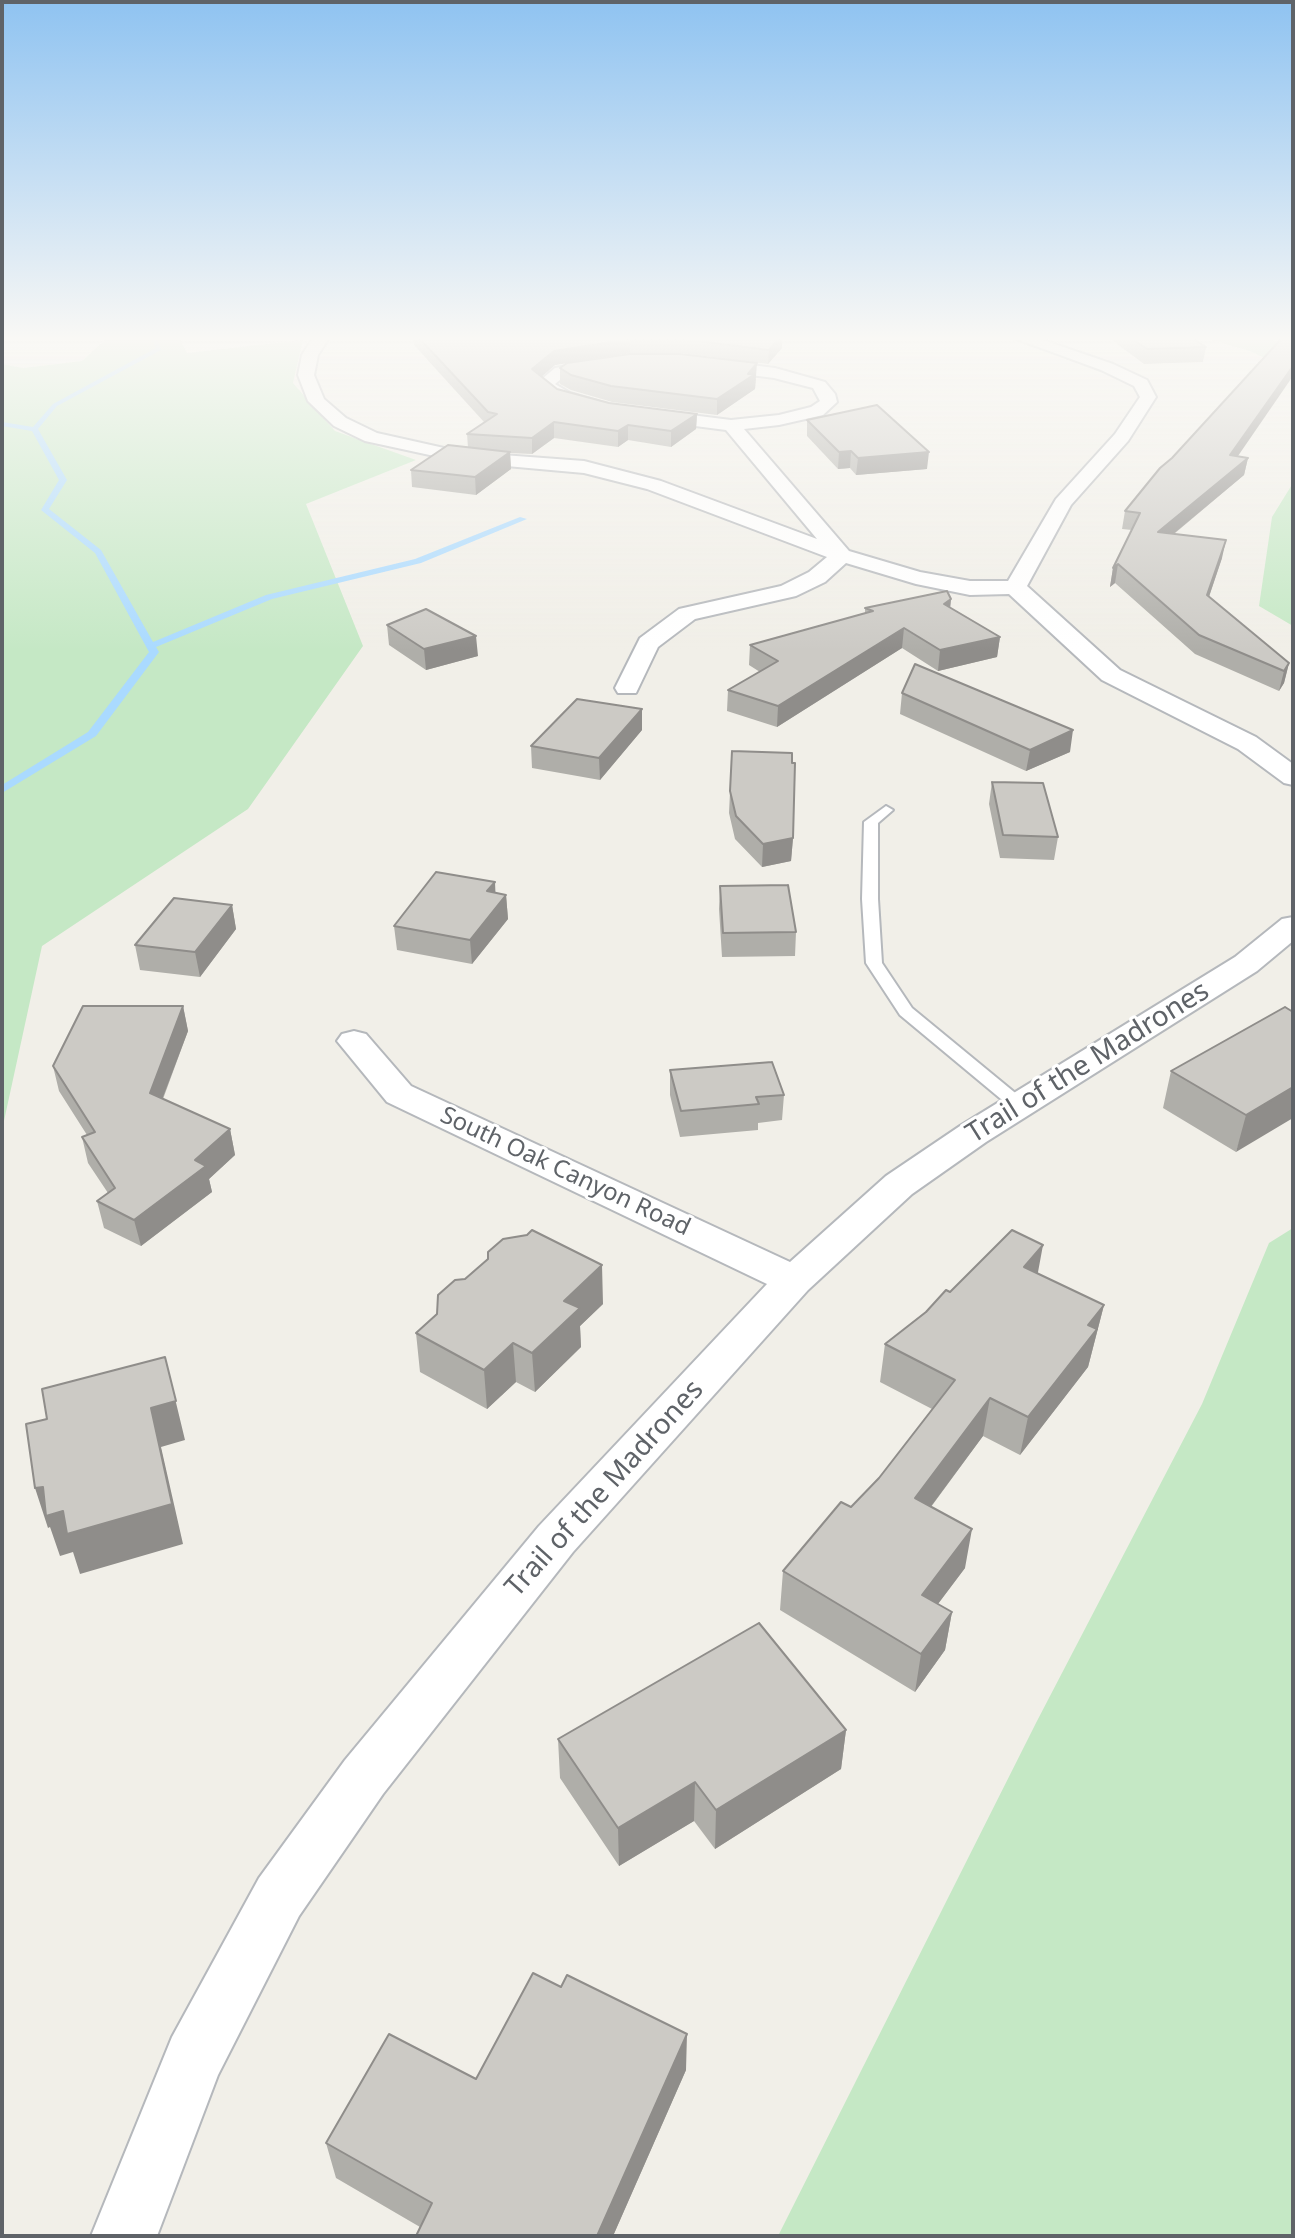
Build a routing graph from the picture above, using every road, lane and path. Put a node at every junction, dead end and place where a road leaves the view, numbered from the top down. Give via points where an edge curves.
1 (396, 442) edge
2 (746, 442) edge
3 (1117, 442) edge
4 (842, 555) junction
5 (1015, 587) junction
6 (627, 688) dead end
7 (1293, 777) edge
8 (886, 810) dead end
9 (1293, 926) edge
10 (354, 1041) dead end
11 (1019, 1105) junction
12 (794, 1280) junction
13 (124, 2236) edge

1 - 4 street via 462,457 584,467 640,481
2 - 4 street
3 - 5 street via 1063,503
4 - 5 street via 970,588
4 - 6 street via 817,577 788,591 687,614 648,643
5 - 7 street via 1111,675 1247,743
8 - 11 lane via 871,822 874,963 906,1011
9 - 11 street, Trail of the Madrones via 1246,964
10 - 12 street, South Oak Canyon Road via 399,1094
11 - 12 street, Trail of the Madrones via 899,1185
12 - 13 street, Trail of the Madrones via 556,1539 364,1777 287,1885 194,2059

